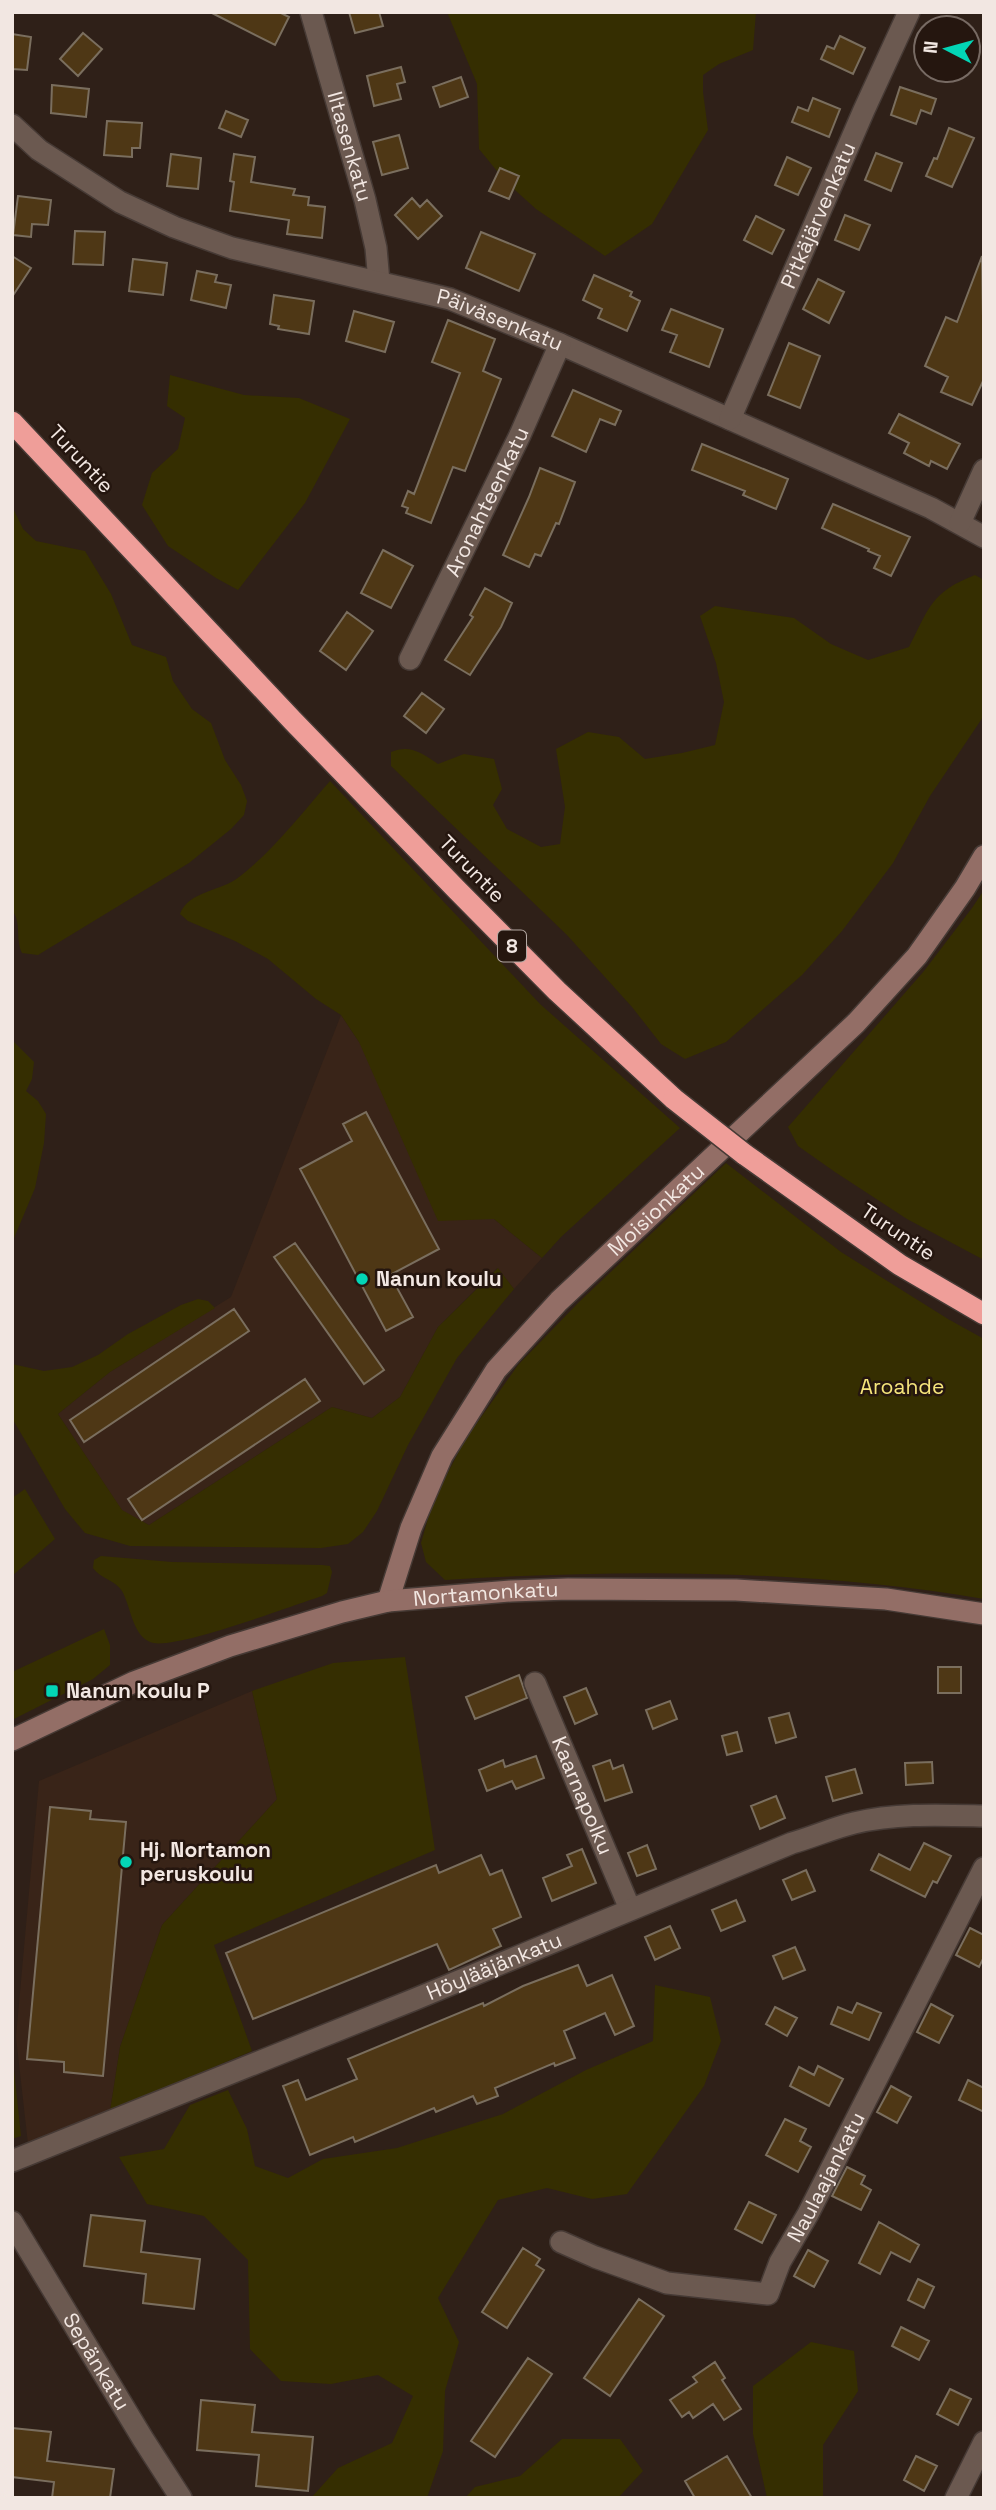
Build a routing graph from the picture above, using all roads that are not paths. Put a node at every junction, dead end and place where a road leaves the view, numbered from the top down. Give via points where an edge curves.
1 (311, 12) edge
2 (909, 12) edge
3 (12, 125) edge
4 (379, 282) junction
5 (560, 344) junction
6 (730, 419) junction
7 (12, 422) edge
8 (984, 470) edge
9 (960, 523) junction
10 (984, 537) edge
11 (410, 659) dead end
12 (984, 856) edge
13 (984, 1314) edge
14 (388, 1601) junction
15 (984, 1614) edge
16 (535, 1683) dead end
17 (12, 1740) edge
18 (984, 1816) edge
19 (984, 1868) edge
20 (630, 1909) junction
21 (12, 2161) edge
22 (12, 2222) edge
23 (561, 2242) dead end
24 (984, 2442) edge
25 (181, 2498) edge
26 (956, 2498) edge

1 - 4 street, Iltasenkatu via 365,200
2 - 6 street, Pitkäjärvenkatu
3 - 4 street, Päiväsenkatu via 39,150 120,202 174,227 232,248
4 - 5 street, Päiväsenkatu via 450,299
5 - 6 street, Päiväsenkatu
5 - 11 street, Aronahteenkatu
6 - 9 street, Päiväsenkatu
7 - 13 highway, Turuntie / 8, bridge via 293,721 557,991 674,1100 901,1265
8 - 9 street
9 - 10 street, Päiväsenkatu
12 - 14 main road, Moisionkatu via 917,956 856,1023 559,1301 496,1370 442,1456 411,1528
14 - 15 main road, Nortamonkatu via 545,1590 736,1590 886,1599
14 - 17 main road, Nortamonkatu via 230,1646 134,1682
16 - 20 street, Kaarnapolku
18 - 20 street, Höylääjänkatu via 921,1814 852,1823
19 - 23 street, Naulaajankatu via 780,2262 768,2294 667,2283
20 - 21 street, Höylääjänkatu
22 - 25 street, Sepänkatu
24 - 26 street

